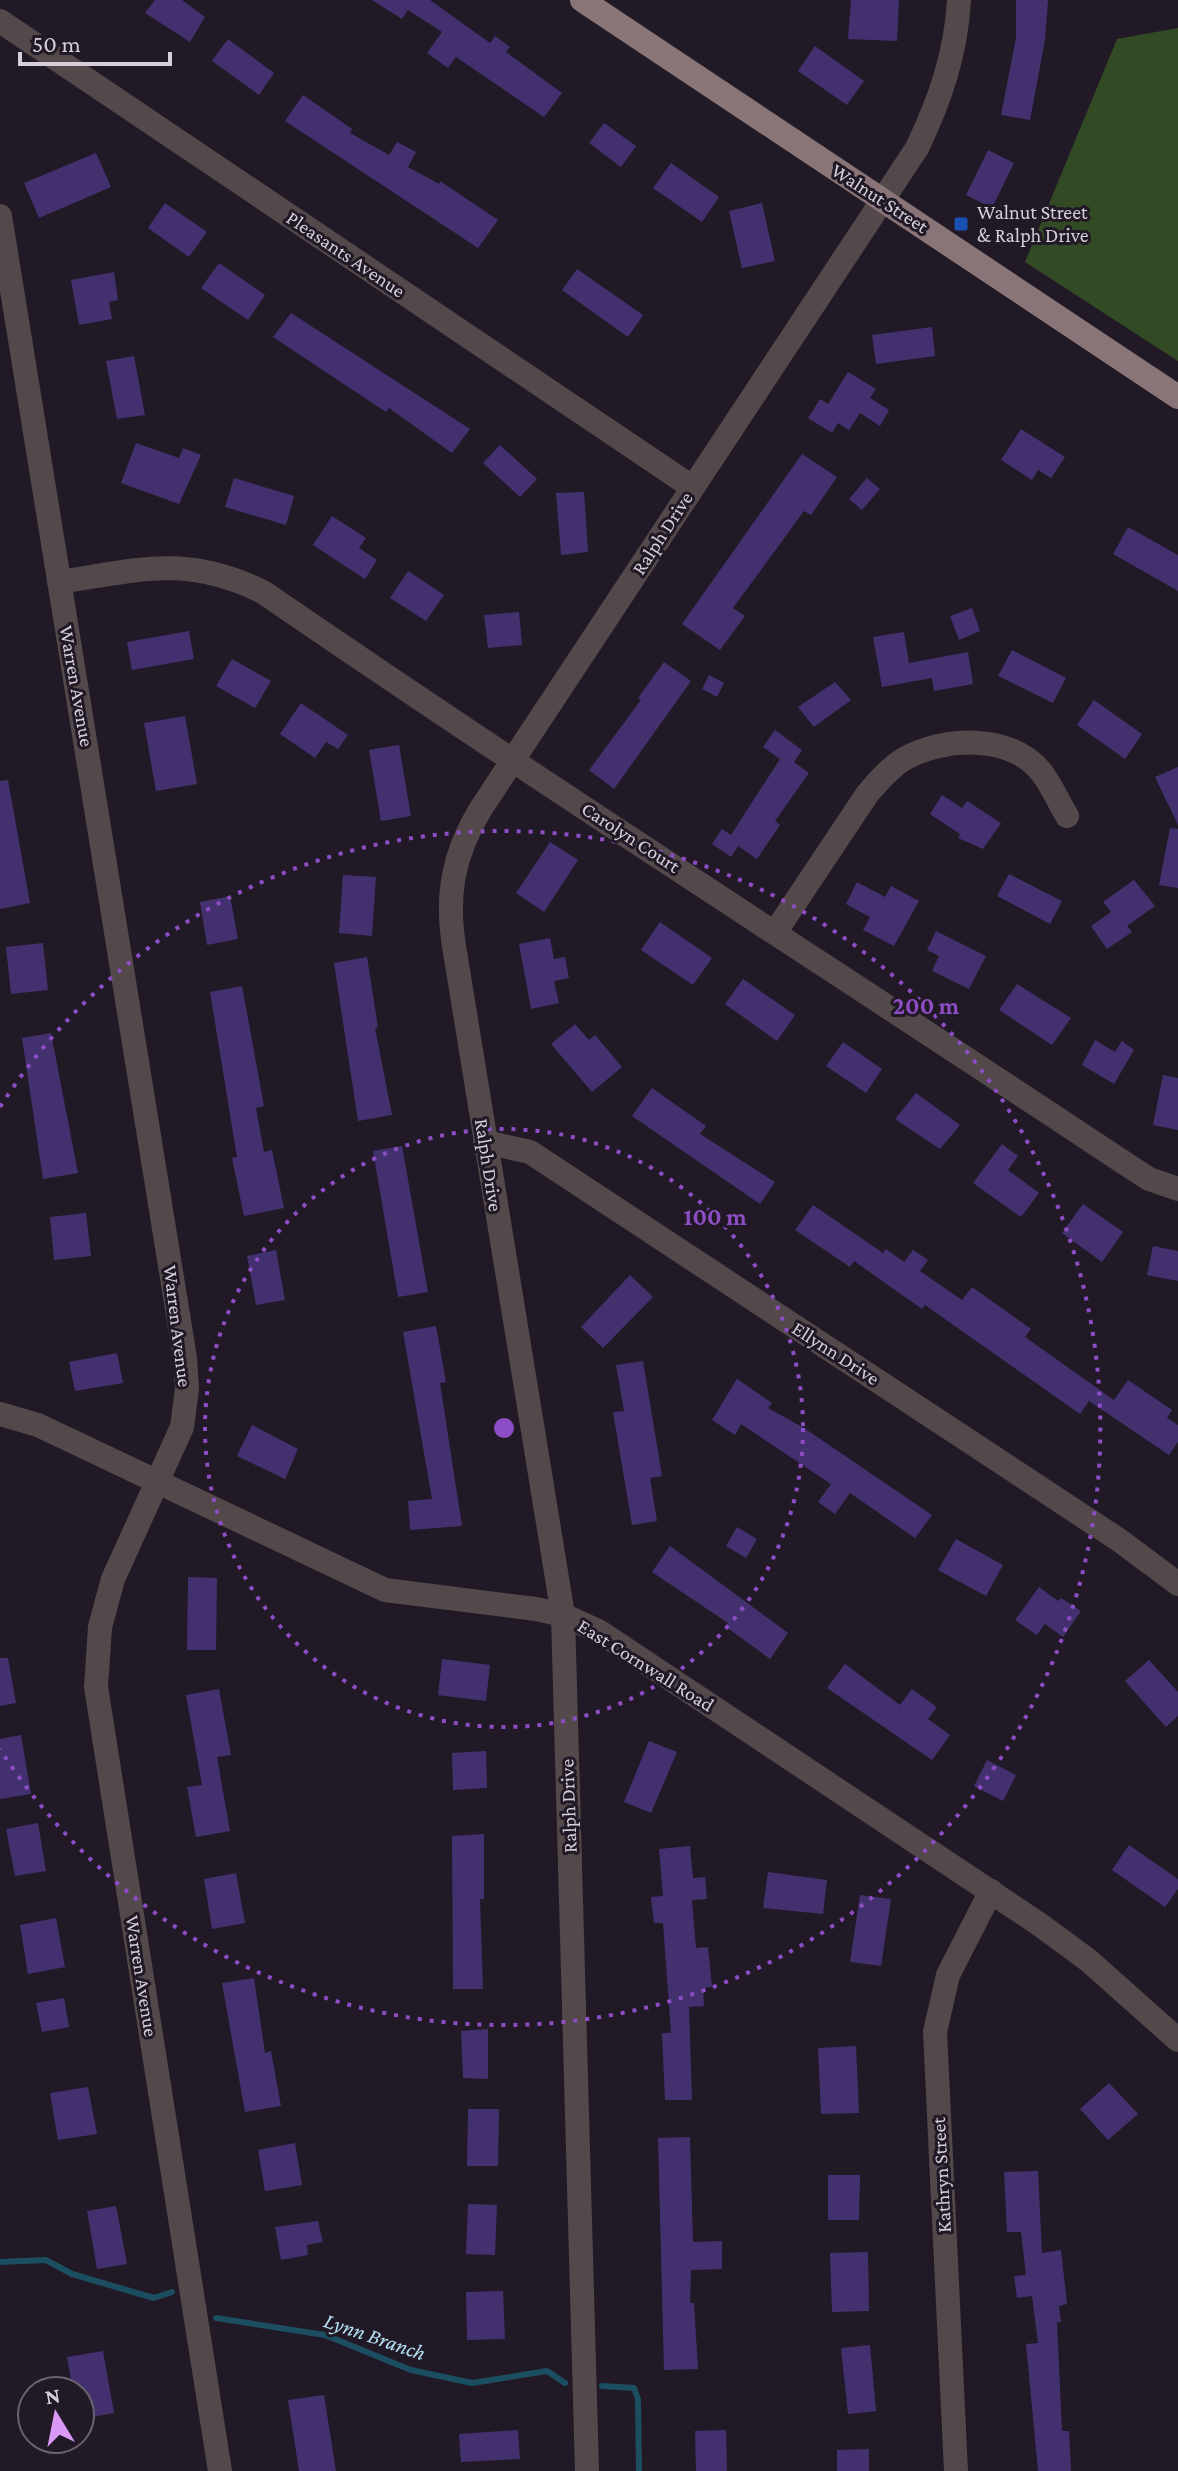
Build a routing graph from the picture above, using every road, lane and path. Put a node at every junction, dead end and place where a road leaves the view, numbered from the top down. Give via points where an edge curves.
1 (582, 0) edge
2 (959, 0) edge
3 (0, 21) edge
4 (884, 201) junction
5 (0, 216) edge
6 (1178, 397) edge
7 (692, 487) junction
8 (59, 582) junction
9 (512, 763) junction
10 (1067, 816) dead end
11 (776, 931) junction
12 (485, 1142) junction
13 (1178, 1189) edge
14 (0, 1414) edge
15 (158, 1480) junction
16 (1178, 1584) edge
17 (563, 1615) junction
18 (991, 1891) junction
19 (1178, 2040) edge
20 (220, 2471) edge
21 (587, 2471) edge
22 (956, 2471) edge

1 - 4 main road, Walnut Street
2 - 4 street, Ralph Drive via 955,42 936,108
3 - 7 street, Pleasants Avenue
4 - 6 main road, Walnut Street
4 - 7 street, Ralph Drive
5 - 8 street, Warren Avenue
7 - 9 street, Ralph Drive
8 - 9 street, Carolyn Court via 162,566 189,566 235,579 263,592
8 - 15 street, Warren Avenue via 185,1358 186,1408
9 - 11 street, Carolyn Court
9 - 12 street, Ralph Drive via 467,830 449,897
10 - 11 street via 1042,773 1009,751 957,742 920,751 885,774 868,793
11 - 13 street, Carolyn Court via 1149,1179
12 - 16 street, Ellynn Drive via 530,1152
12 - 17 street, Ralph Drive
14 - 15 street, East Cornwall Road via 38,1425
15 - 17 street, East Cornwall Road via 385,1590
15 - 20 street, Warren Avenue via 106,1602 96,1687
17 - 18 street, East Cornwall Road via 600,1632
17 - 21 street, Ralph Drive
18 - 19 street, East Cornwall Road via 1088,1960
18 - 22 street, Kathryn Street via 948,1975 935,2032

